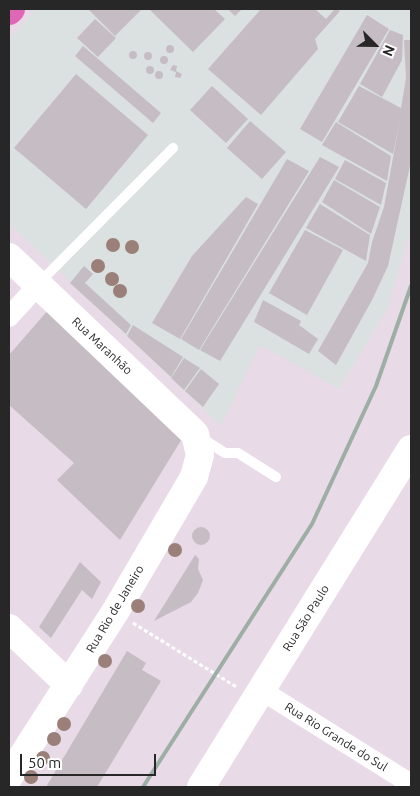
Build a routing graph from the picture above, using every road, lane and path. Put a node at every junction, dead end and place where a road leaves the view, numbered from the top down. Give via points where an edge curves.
1 (173, 148) dead end
2 (9, 257) edge
3 (38, 285) junction
4 (9, 317) edge
5 (195, 434) junction
6 (411, 449) edge
7 (276, 477) dead end
8 (9, 628) edge
9 (148, 632) dead end
10 (223, 679) dead end
11 (69, 685) junction
12 (262, 690) junction
13 (9, 777) edge
14 (411, 784) edge
15 (201, 787) edge

1 - 3 lane
2 - 3 street, Rua Maranhão
3 - 4 street
3 - 5 street, Rua Maranhão
5 - 7 lane via 225,453 238,453
5 - 11 street, Rua Rio de Janeiro via 200,455 194,477
6 - 12 street, Rua São Paulo
8 - 11 street
9 - 10 path
11 - 13 street, Rua Rio de Janeiro
12 - 14 street, Rua Rio Grande do Sul
12 - 15 street, Rua São Paulo

